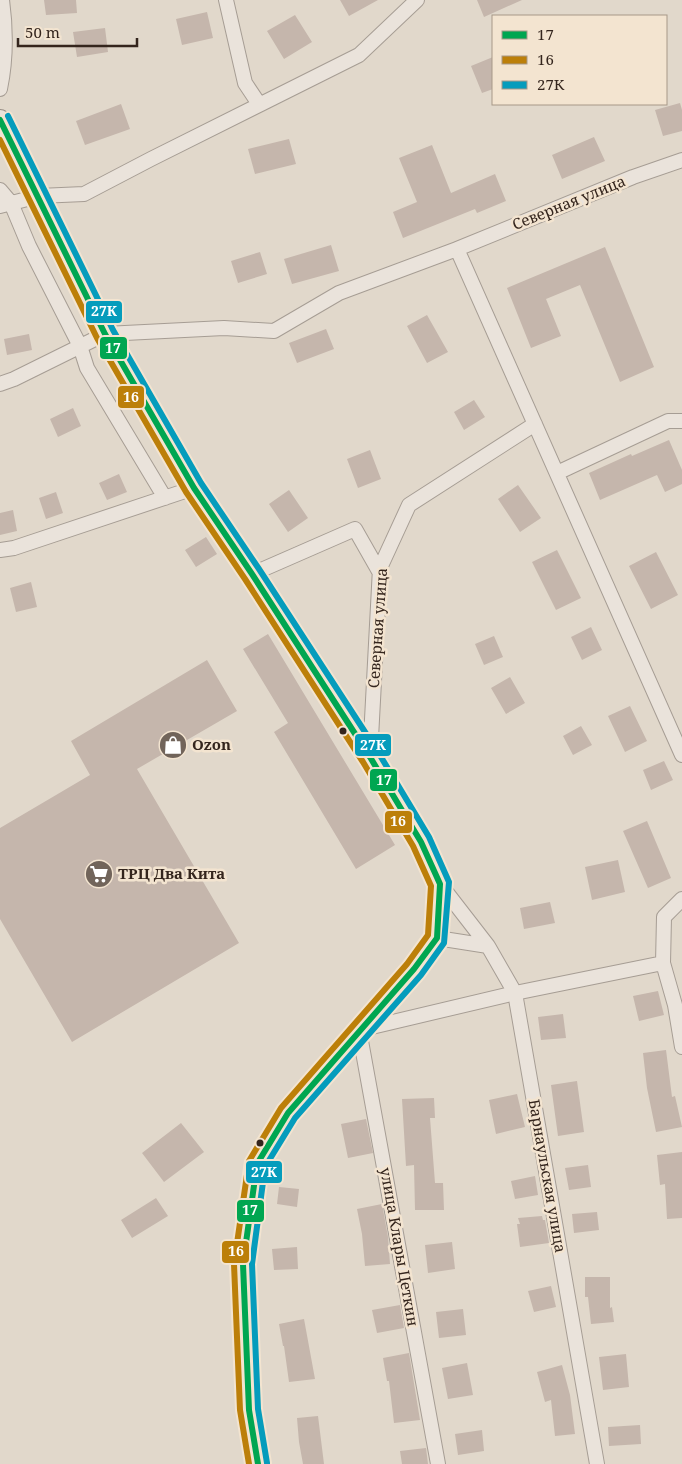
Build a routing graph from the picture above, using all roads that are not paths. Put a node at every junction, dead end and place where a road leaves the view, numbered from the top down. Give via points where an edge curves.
1 (2, 0) edge
2 (226, 0) edge
3 (417, 0) edge
4 (0, 89) edge
5 (259, 104) junction
6 (0, 120) edge
7 (682, 160) edge
8 (0, 190) edge
9 (38, 196) junction
10 (5, 205) edge
11 (458, 249) junction
12 (105, 334) junction
13 (80, 346) junction
14 (0, 384) edge
15 (682, 421) edge
16 (535, 424) junction
17 (557, 473) junction
18 (194, 488) junction
19 (165, 498) junction
20 (0, 550) edge
21 (380, 573) junction
22 (252, 574) junction
23 (682, 755) edge
24 (370, 757) junction
25 (440, 884) junction
26 (682, 898) edge
27 (437, 938) junction
28 (488, 946) junction
29 (663, 963) junction
30 (515, 992) junction
31 (359, 1030) junction
32 (682, 1047) edge
33 (258, 1464) edge
34 (438, 1464) edge
35 (597, 1464) edge

1 - 4 street via 4,68
2 - 5 street via 245,82
3 - 5 street via 358,54
5 - 9 street via 84,194
6 - 9 street
7 - 11 street, Северная улица
8 - 10 street
9 - 10 street
9 - 12 street
10 - 13 street
11 - 12 street, Северная улица via 339,293 274,331 224,328
11 - 16 street
12 - 13 street
12 - 18 street
13 - 14 street
13 - 19 street via 88,368
15 - 17 street via 668,421
16 - 17 street
16 - 21 street, Северная улица via 409,505
17 - 23 street
18 - 19 street
18 - 22 street
19 - 20 street
21 - 22 street via 355,529
21 - 24 street, Северная улица
22 - 24 street
24 - 25 street via 422,842
25 - 27 street
25 - 28 street, Барнаульская улица
26 - 29 street via 664,917
27 - 28 street
27 - 31 street via 414,969
28 - 30 street, Барнаульская улица
29 - 30 street
29 - 32 street
30 - 31 street
30 - 35 street, Барнаульская улица
31 - 33 street via 288,1113 257,1164 243,1264 249,1410
31 - 34 street, улица Клары Цеткин

